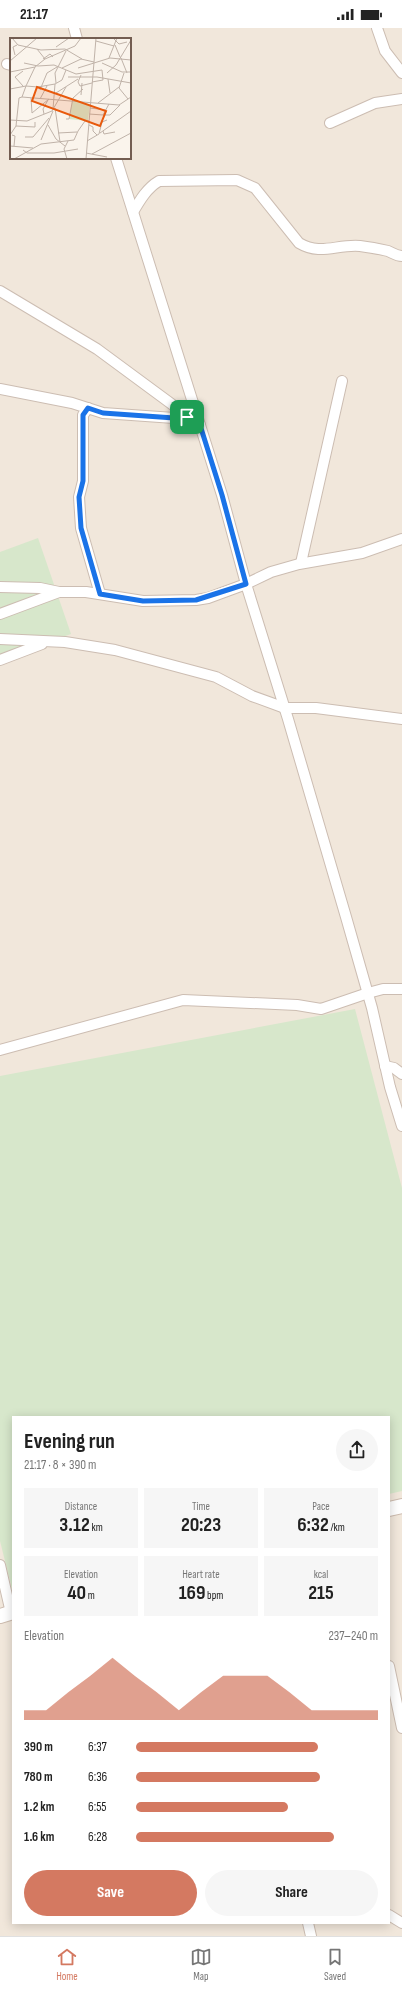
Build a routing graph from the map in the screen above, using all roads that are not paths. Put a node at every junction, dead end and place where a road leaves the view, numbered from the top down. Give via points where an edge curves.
1 (74, 28) edge
2 (377, 28) edge
3 (77, 38) edge
4 (402, 73) edge
5 (402, 99) edge
6 (330, 124) dead end
7 (116, 159) edge
8 (127, 194) junction
9 (142, 196) junction
10 (133, 212) junction
11 (402, 256) edge
12 (0, 291) edge
13 (342, 381) dead end
14 (0, 389) edge
15 (88, 408) junction
16 (187, 417) junction
17 (200, 425) junction
18 (402, 539) edge
19 (302, 563) junction
20 (246, 584) junction
21 (0, 587) edge
22 (59, 592) junction
23 (100, 594) junction
24 (0, 614) edge
25 (0, 639) edge
26 (46, 643) junction
27 (0, 660) edge
28 (285, 708) junction
29 (402, 720) edge
30 (402, 990) edge
31 (368, 993) junction
32 (0, 1050) edge
33 (385, 1066) junction
34 (402, 1074) edge
35 (402, 1126) edge
36 (402, 1506) edge
37 (390, 1509) edge
38 (0, 1565) edge
39 (8, 1614) edge
40 (390, 1671) edge
41 (402, 1728) edge
42 (390, 1917) edge
43 (402, 1923) edge
44 (308, 1924) edge
45 (312, 1936) edge

1 - 3 street
2 - 4 street via 385,51
5 - 6 street via 375,103
7 - 8 street
8 - 9 street
8 - 10 street
9 - 10 street
9 - 11 street via 159,181 237,180 255,188 299,243 309,249 359,246
10 - 17 street
12 - 16 street via 97,349
13 - 19 street
14 - 15 street
15 - 16 street via 103,413
15 - 23 street via 83,415 83,481 79,497 81,528
16 - 17 street
17 - 20 street
18 - 19 street via 362,553
19 - 20 street via 271,572
20 - 23 street via 196,600 143,601
20 - 28 street
21 - 22 street via 40,588
22 - 23 street
22 - 24 street
25 - 26 street
26 - 27 street
26 - 28 street via 65,642 96,647 161,662 216,678 252,696
28 - 29 street via 316,708
28 - 31 street
30 - 31 street via 383,989
31 - 32 street via 321,1009 297,1005 183,1000
31 - 33 street
33 - 34 street via 394,1068
33 - 35 street
36 - 37 street
38 - 39 street
40 - 41 street
42 - 43 street
44 - 45 street

